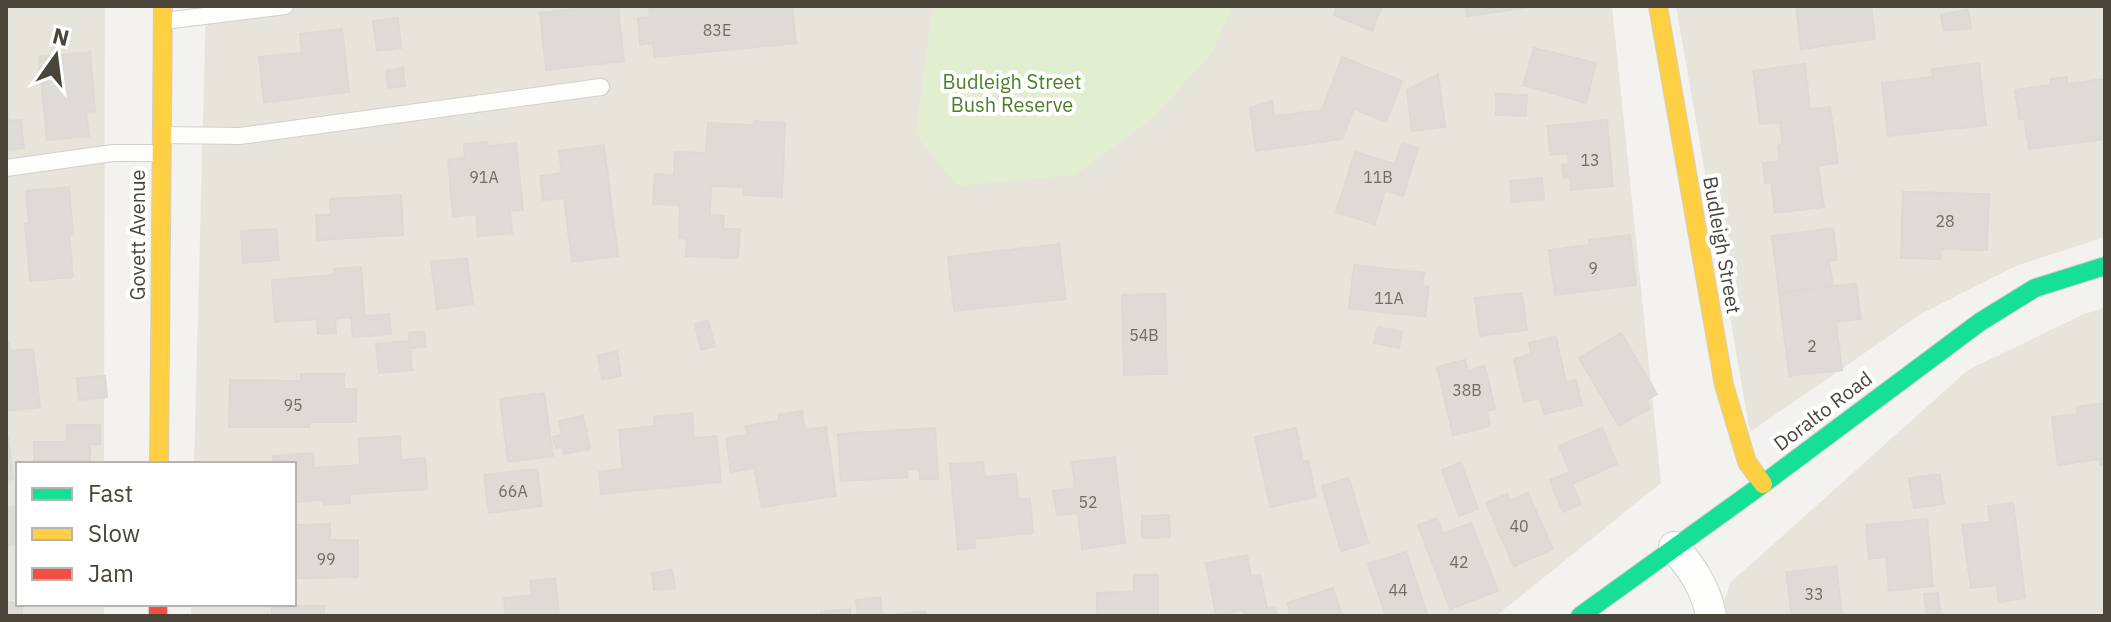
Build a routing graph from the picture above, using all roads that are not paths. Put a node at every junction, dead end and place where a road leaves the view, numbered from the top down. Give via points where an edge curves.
1 (285, 6) edge
2 (1658, 6) edge
3 (163, 13) edge
4 (601, 87) dead end
5 (161, 144) junction
6 (6, 168) edge
7 (2105, 266) edge
8 (159, 462) edge
9 (1763, 484) junction
10 (1674, 547) junction
11 (1580, 616) edge
12 (1711, 616) edge

1 - 3 lane
2 - 9 street, Budleigh Street via 1724,385 1747,462
3 - 5 street, Govett Avenue
4 - 5 lane
5 - 6 lane
5 - 8 street, Govett Avenue
7 - 9 street, Doralto Road via 2035,288 1980,322
9 - 10 street, Doralto Road
10 - 11 street, Doralto Road
10 - 12 street via 1694,571

